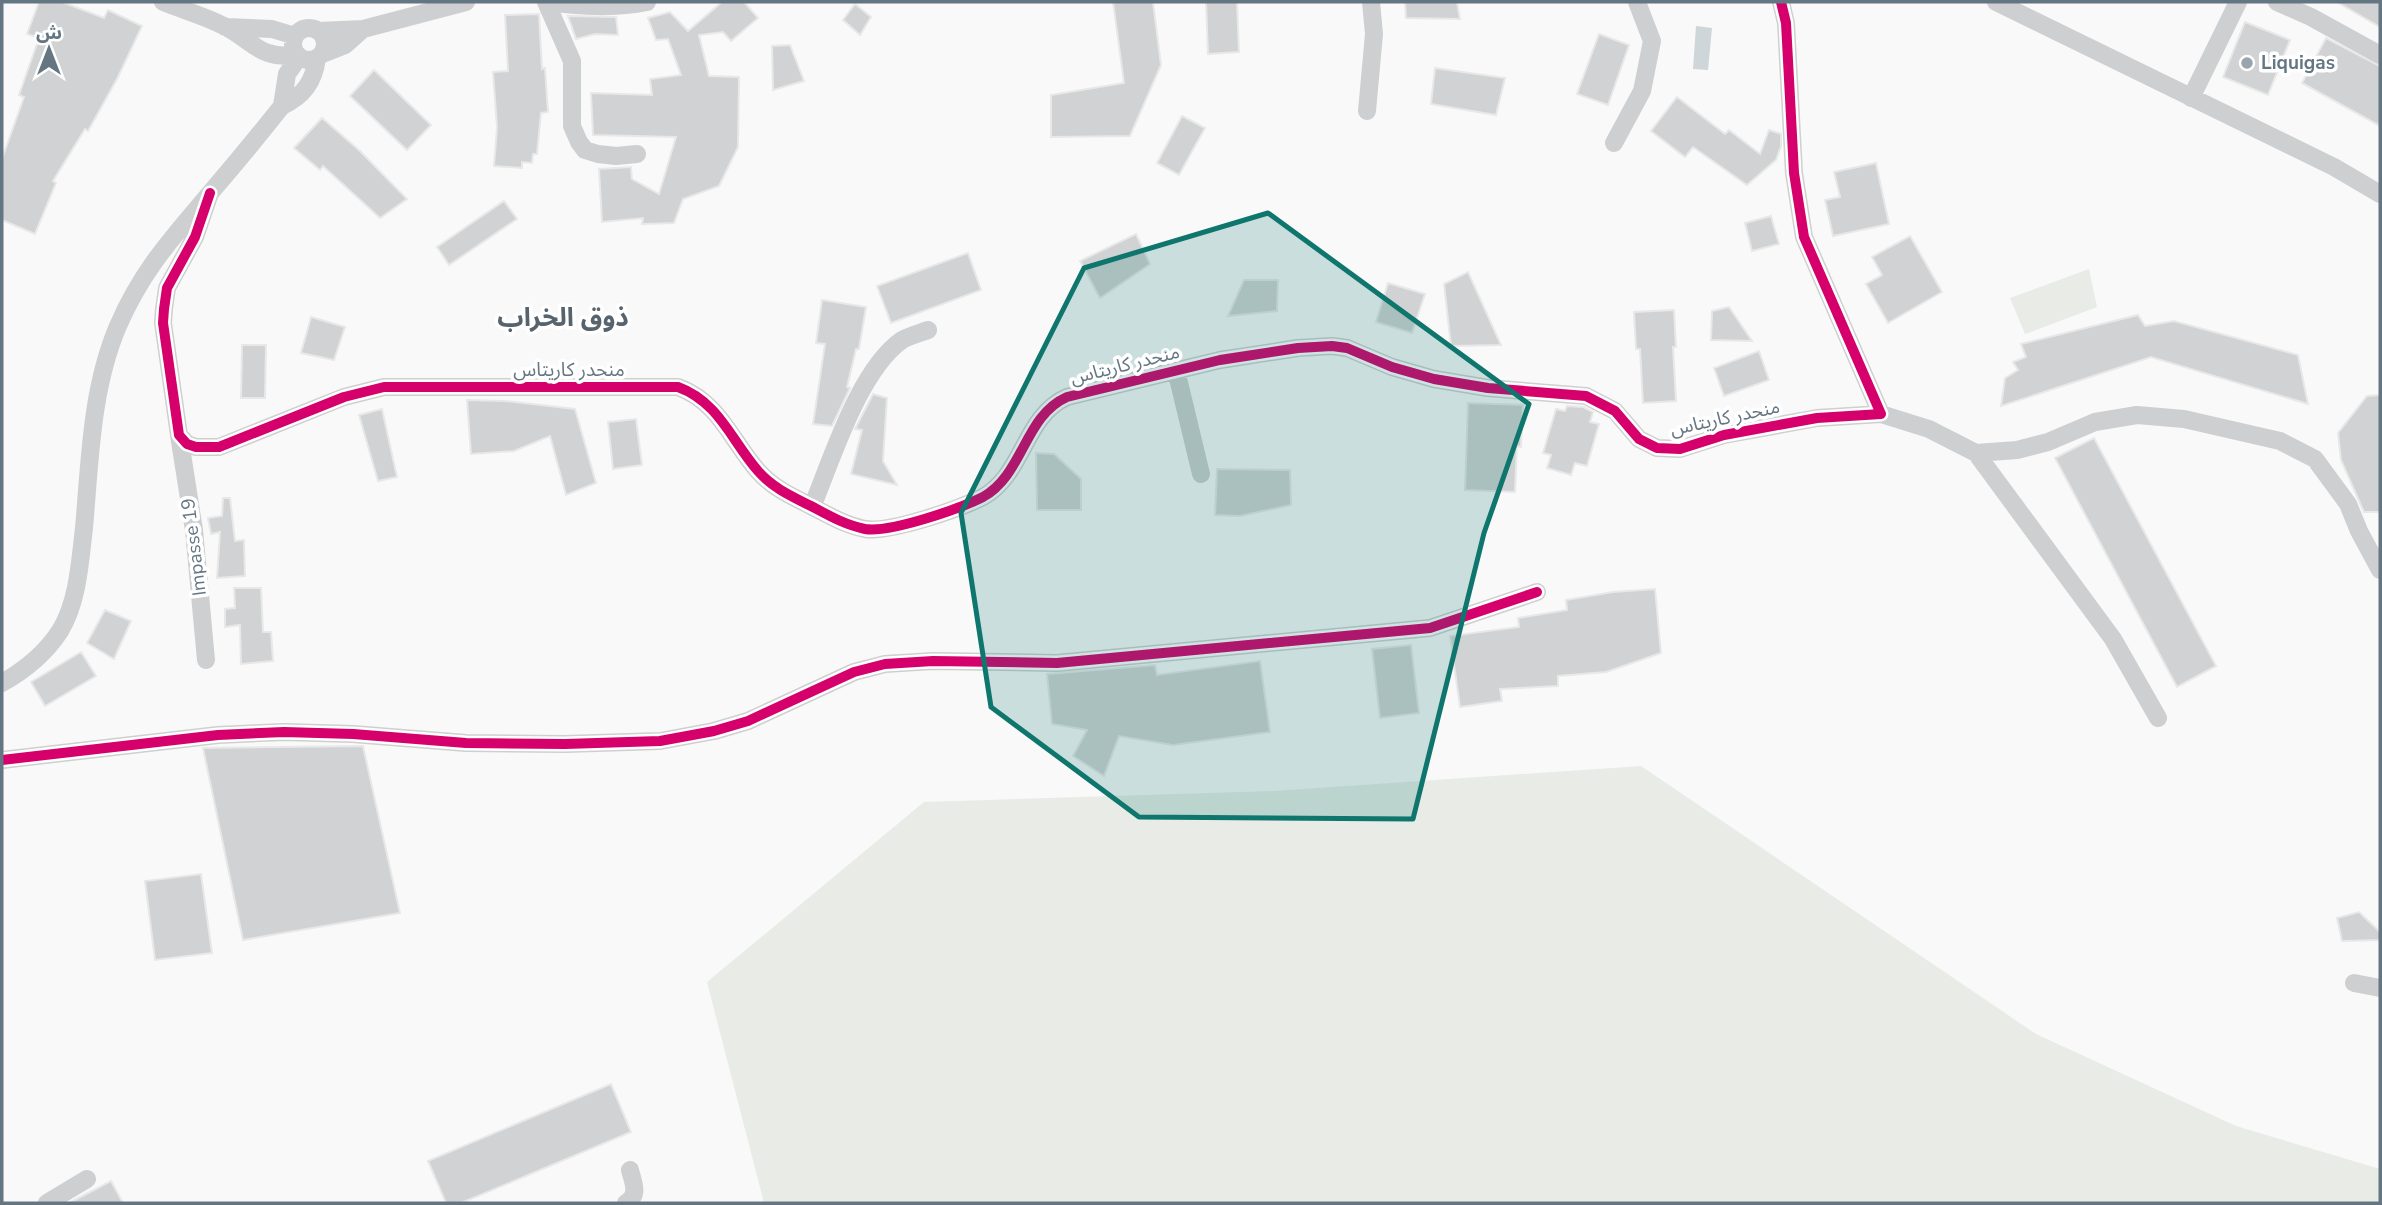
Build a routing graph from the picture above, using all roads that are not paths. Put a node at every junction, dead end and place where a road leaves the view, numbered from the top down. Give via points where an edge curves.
1 (163, 2) edge
2 (466, 2) edge
3 (547, 2) edge
4 (647, 2) edge
5 (1371, 2) edge
6 (1637, 2) edge
7 (1781, 2) edge
8 (1790, 2) edge
9 (1996, 2) edge
10 (2238, 2) edge
11 (2277, 2) edge
12 (1787, 23) junction
13 (225, 26) junction
14 (363, 29) junction
15 (318, 31) junction
16 (295, 36) junction
17 (260, 51) junction
18 (2380, 55) edge
19 (309, 56) junction
20 (287, 74) junction
21 (2191, 98) junction
22 (282, 106) junction
23 (1367, 111) dead end
24 (1614, 143) dead end
25 (637, 154) dead end
26 (210, 193) junction
27 (2380, 194) edge
28 (928, 330) dead end
29 (1176, 370) junction
30 (1881, 414) junction
31 (179, 435) junction
32 (1976, 453) junction
33 (1201, 474) dead end
34 (812, 506) junction
35 (2380, 570) edge
36 (1537, 592) dead end
37 (206, 660) dead end
38 (2, 683) edge
39 (2158, 718) dead end
40 (2, 760) edge
41 (2354, 983) dead end
42 (2380, 988) edge
43 (630, 1170) dead end
44 (88, 1179) dead end
45 (47, 1203) edge
46 (626, 1203) edge

1 - 13 street
2 - 14 street
3 - 4 street via 609,7
3 - 25 street via 572,61 573,134 586,150 598,154
5 - 23 street via 1374,34
6 - 24 street via 1652,41 1642,90
7 - 12 street
8 - 12 street
9 - 21 street
10 - 21 street
11 - 18 street
12 - 30 street via 1794,173 1804,237
13 - 16 street via 272,29
13 - 17 street
14 - 15 street
14 - 19 street via 345,45
15 - 16 street via 306,28
15 - 19 street via 325,44
16 - 19 street via 294,49
17 - 19 street
17 - 20 street
19 - 20 street
19 - 22 street via 311,82
20 - 22 street
21 - 27 street
22 - 26 street
26 - 31 street via 195,237 167,288 164,309
26 - 38 street via 160,251 137,286 103,368 71,606 60,630 36,660
28 - 34 street via 902,340 879,363 862,389
29 - 30 street, منحدر كاريتاس via 1243,356 1347,348 1434,379 1586,397 1615,411 1646,444 1657,448 1680,449 1789,422
29 - 33 street
29 - 34 street, منحدر كاريتاس via 1054,403 1042,414 1008,475 995,489 966,504 875,530 849,525
30 - 32 street, منحدر كاريتاس via 1929,429
31 - 34 street, منحدر كاريتاس via 196,447 219,447 344,397 384,387 678,387 708,403 768,481
31 - 37 street, Impasse 19 via 194,530
32 - 35 street via 2017,450 2095,422 2137,415 2184,419 2280,441 2315,459 2348,504
32 - 39 street via 2113,639
36 - 40 street via 1430,628 1057,663 884,664 854,672 748,721 680,738 466,743 284,732
41 - 42 street
43 - 46 street via 635,1194
44 - 45 street

